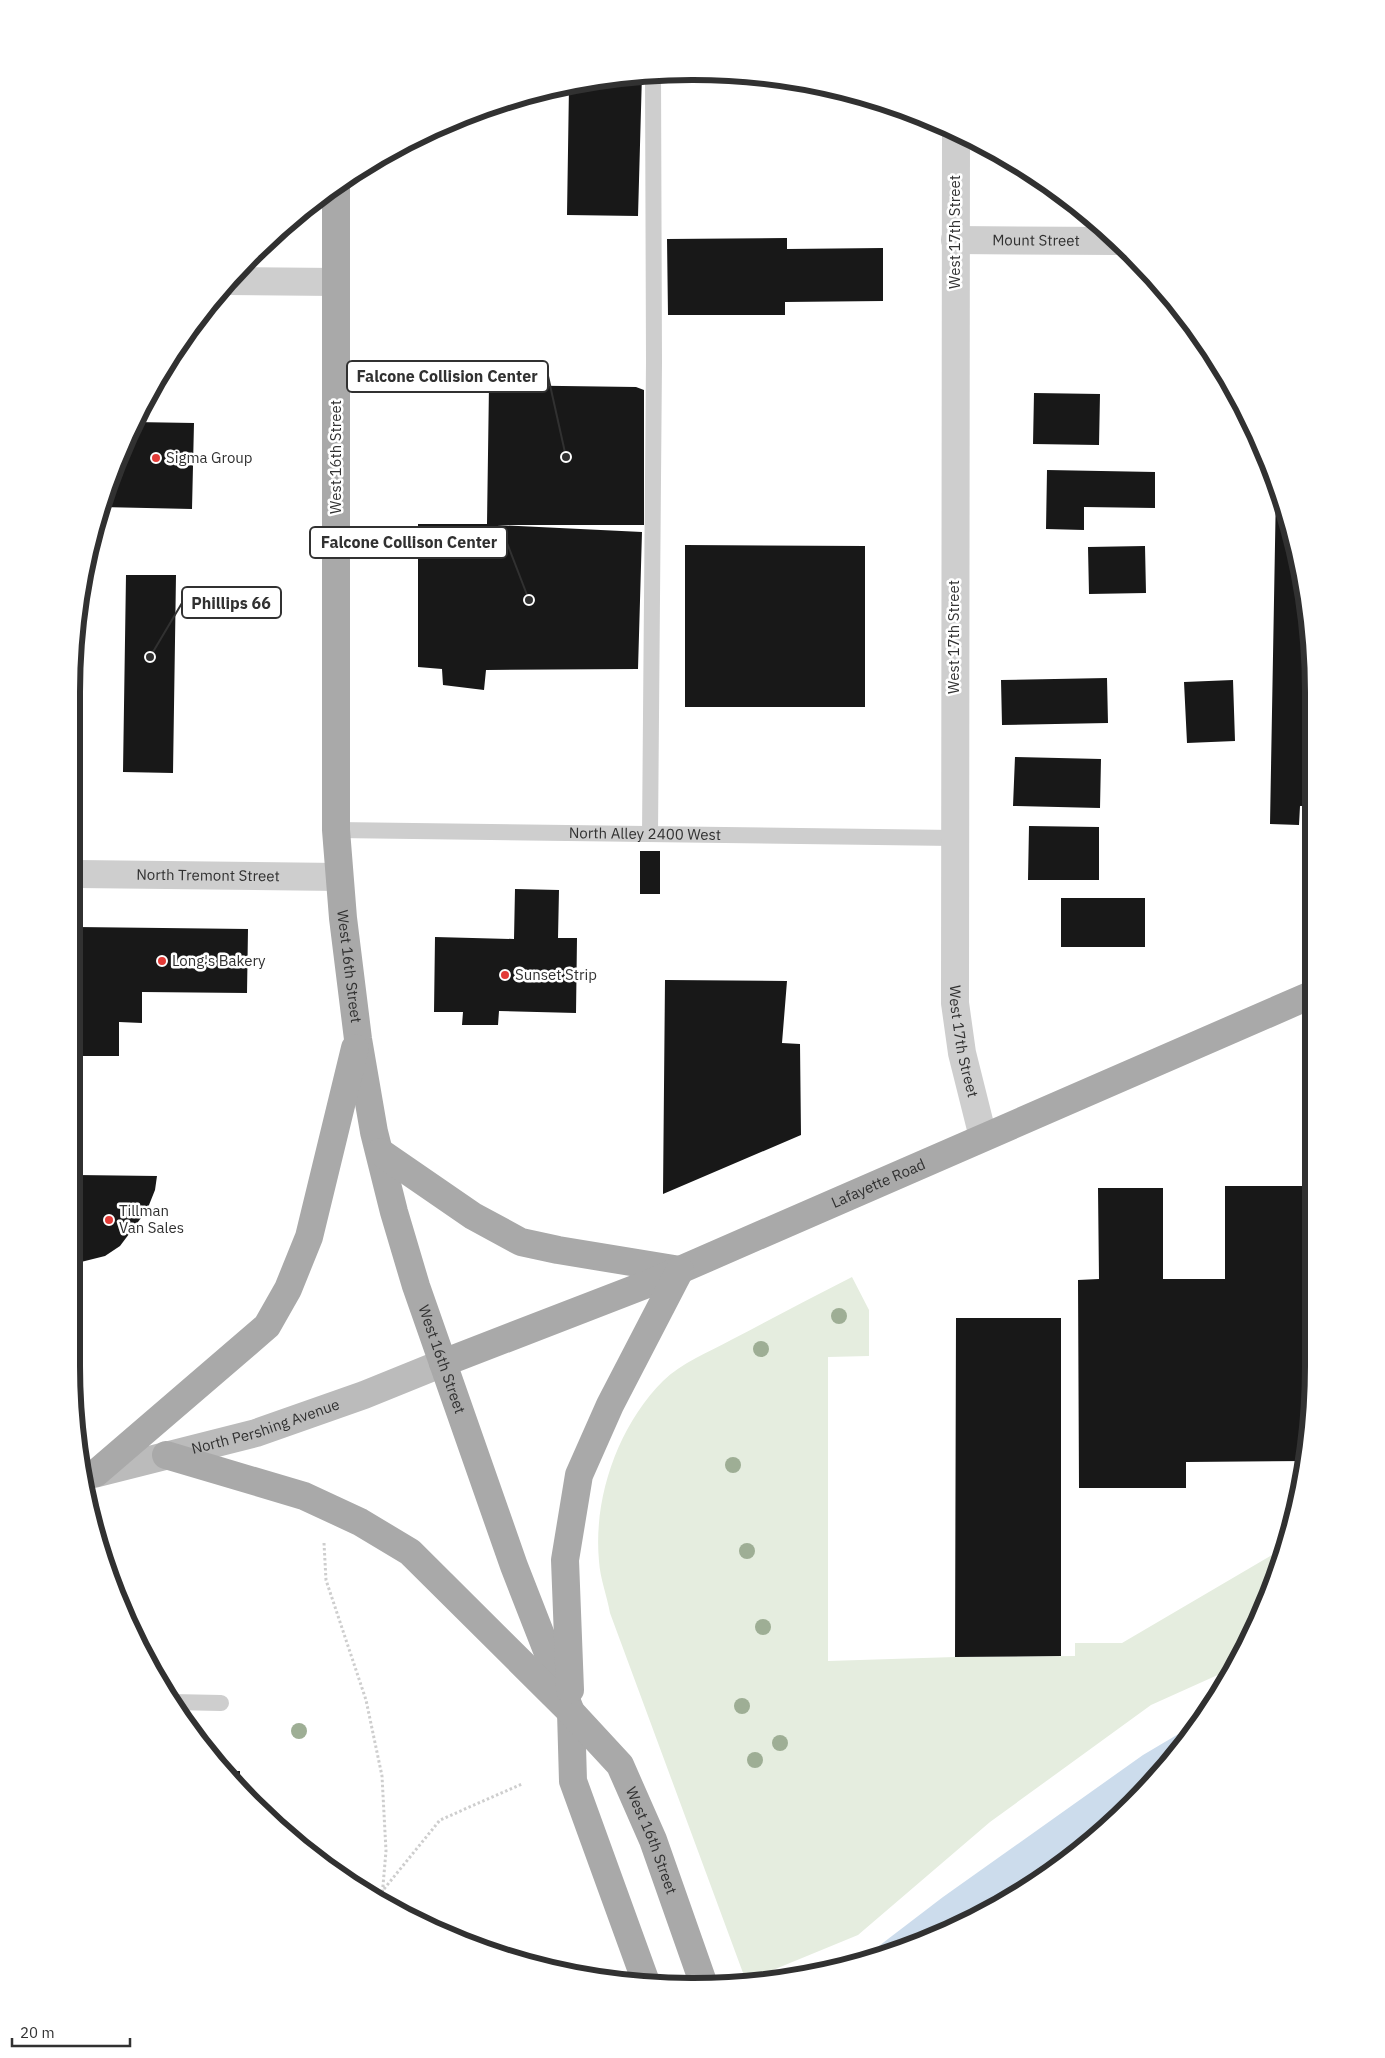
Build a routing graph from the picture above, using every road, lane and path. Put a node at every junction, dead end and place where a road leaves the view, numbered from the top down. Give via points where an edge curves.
1 (653, 81) edge
2 (956, 140) edge
3 (336, 195) edge
4 (955, 240) junction
5 (1106, 241) edge
6 (239, 281) edge
7 (336, 282) junction
8 (336, 830) junction
9 (650, 834) junction
10 (954, 838) junction
11 (80, 874) edge
12 (339, 877) junction
13 (1305, 998) edge
14 (358, 1039) junction
15 (983, 1137) junction
16 (380, 1152) junction
17 (680, 1270) junction
18 (443, 1363) junction
19 (166, 1455) junction
20 (90, 1475) edge
21 (324, 1541) dead end
22 (181, 1702) edge
23 (221, 1703) dead end
24 (571, 1712) junction
25 (522, 1784) dead end
26 (383, 1891) joint
27 (644, 1976) edge
28 (701, 1978) edge

1 - 9 lane
2 - 4 street, West 17th Street
3 - 7 main road, West 16th Street
4 - 5 street, Mount Street
4 - 10 street, West 17th Street
6 - 7 street
7 - 8 main road, West 16th Street
8 - 9 lane, North Alley 2400 West
8 - 12 main road, West 16th Street
9 - 10 lane, North Alley 2400 West
10 - 15 street, West 17th Street via 957,1029
11 - 12 street, North Tremont Street
12 - 14 main road, West 16th Street
13 - 15 main road, Lafayette Road
14 - 16 main road, West 16th Street
14 - 20 main road via 309,1237 288,1289 267,1326
15 - 17 main road, Lafayette Road
16 - 17 main road via 474,1216 521,1242
16 - 18 main road, West 16th Street via 408,1261
17 - 18 main road, Lafayette Road
17 - 24 main road via 579,1474 565,1560
18 - 19 main road, North Pershing Avenue via 256,1433
18 - 24 main road, West 16th Street via 514,1566
19 - 20 main road, North Pershing Avenue
19 - 24 main road via 304,1496 360,1522 410,1552
21 - 26 path via 326,1580 366,1700 382,1776 386,1851
22 - 23 lane
24 - 27 main road, West 16th Street via 573,1781
24 - 28 main road, West 16th Street via 620,1765 653,1840
25 - 26 path via 440,1820

